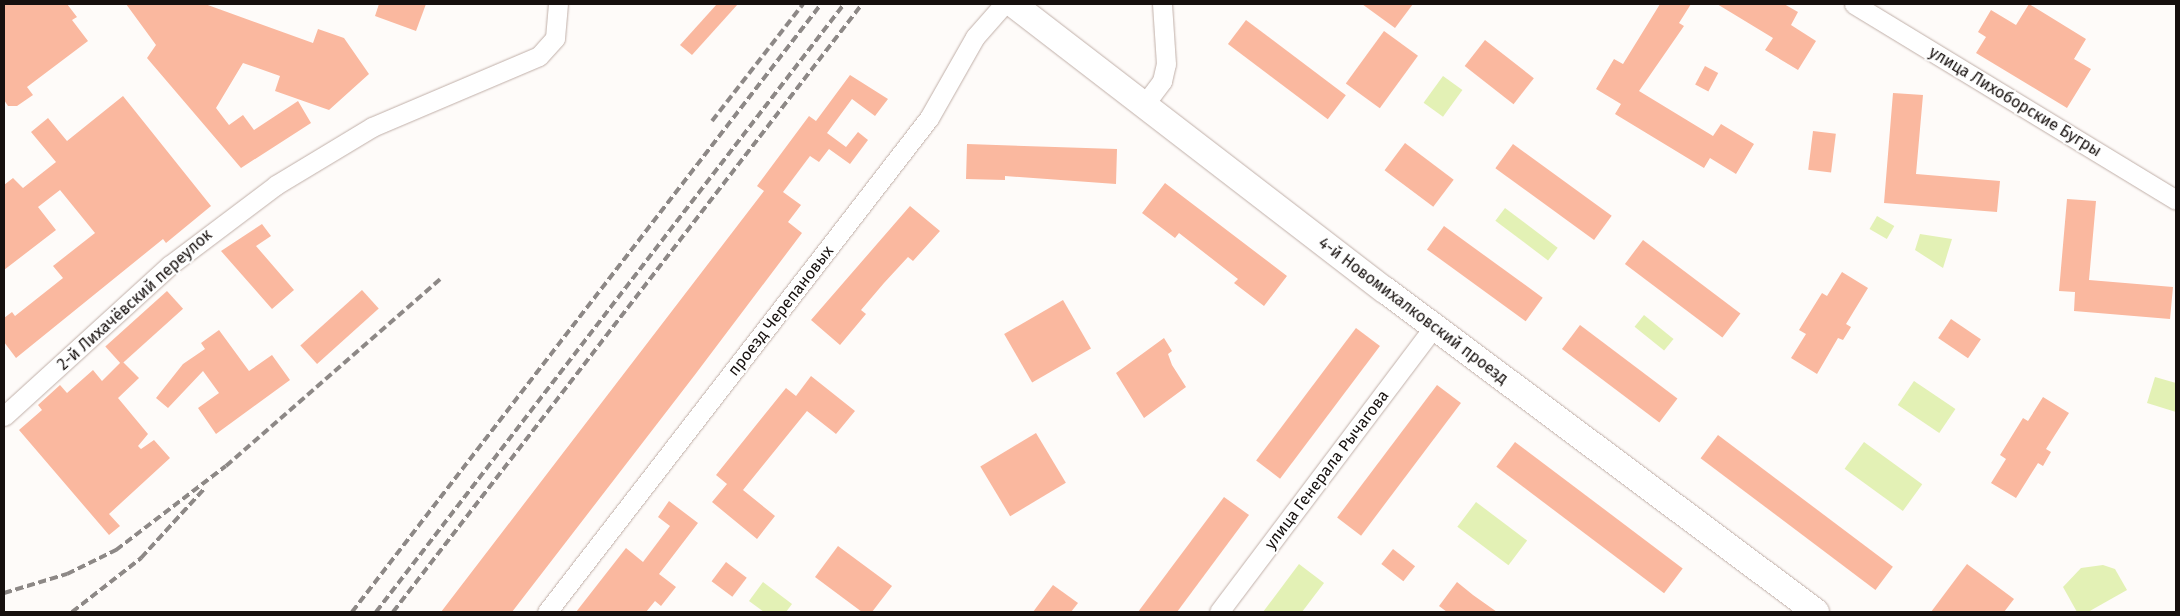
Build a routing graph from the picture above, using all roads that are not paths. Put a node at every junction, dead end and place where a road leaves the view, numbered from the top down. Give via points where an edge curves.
1 (558, 4) edge
2 (1004, 4) edge
3 (1014, 4) edge
4 (1162, 4) edge
5 (1854, 4) edge
6 (1144, 105) junction
7 (2176, 200) edge
8 (1434, 327) junction
9 (4, 416) edge
10 (1791, 604) edge
11 (547, 612) edge
12 (1219, 612) edge
13 (1816, 612) edge

1 - 9 street, 2-й Лихачёвский переулок via 555,38 539,56 372,127 276,185 170,265
2 - 11 street, проезд Черепановых via 975,37 929,118
3 - 6 street, 4-й Новомихалковский проезд
4 - 6 street via 1166,64 1162,81
5 - 7 street, улица Лихоборские Бугры
6 - 8 street, 4-й Новомихалковский проезд
8 - 10 street, 4-й Новомихалковский проезд
8 - 12 street, улица Генерала Рычагова
10 - 13 street, 4-й Новомихалковский проезд

